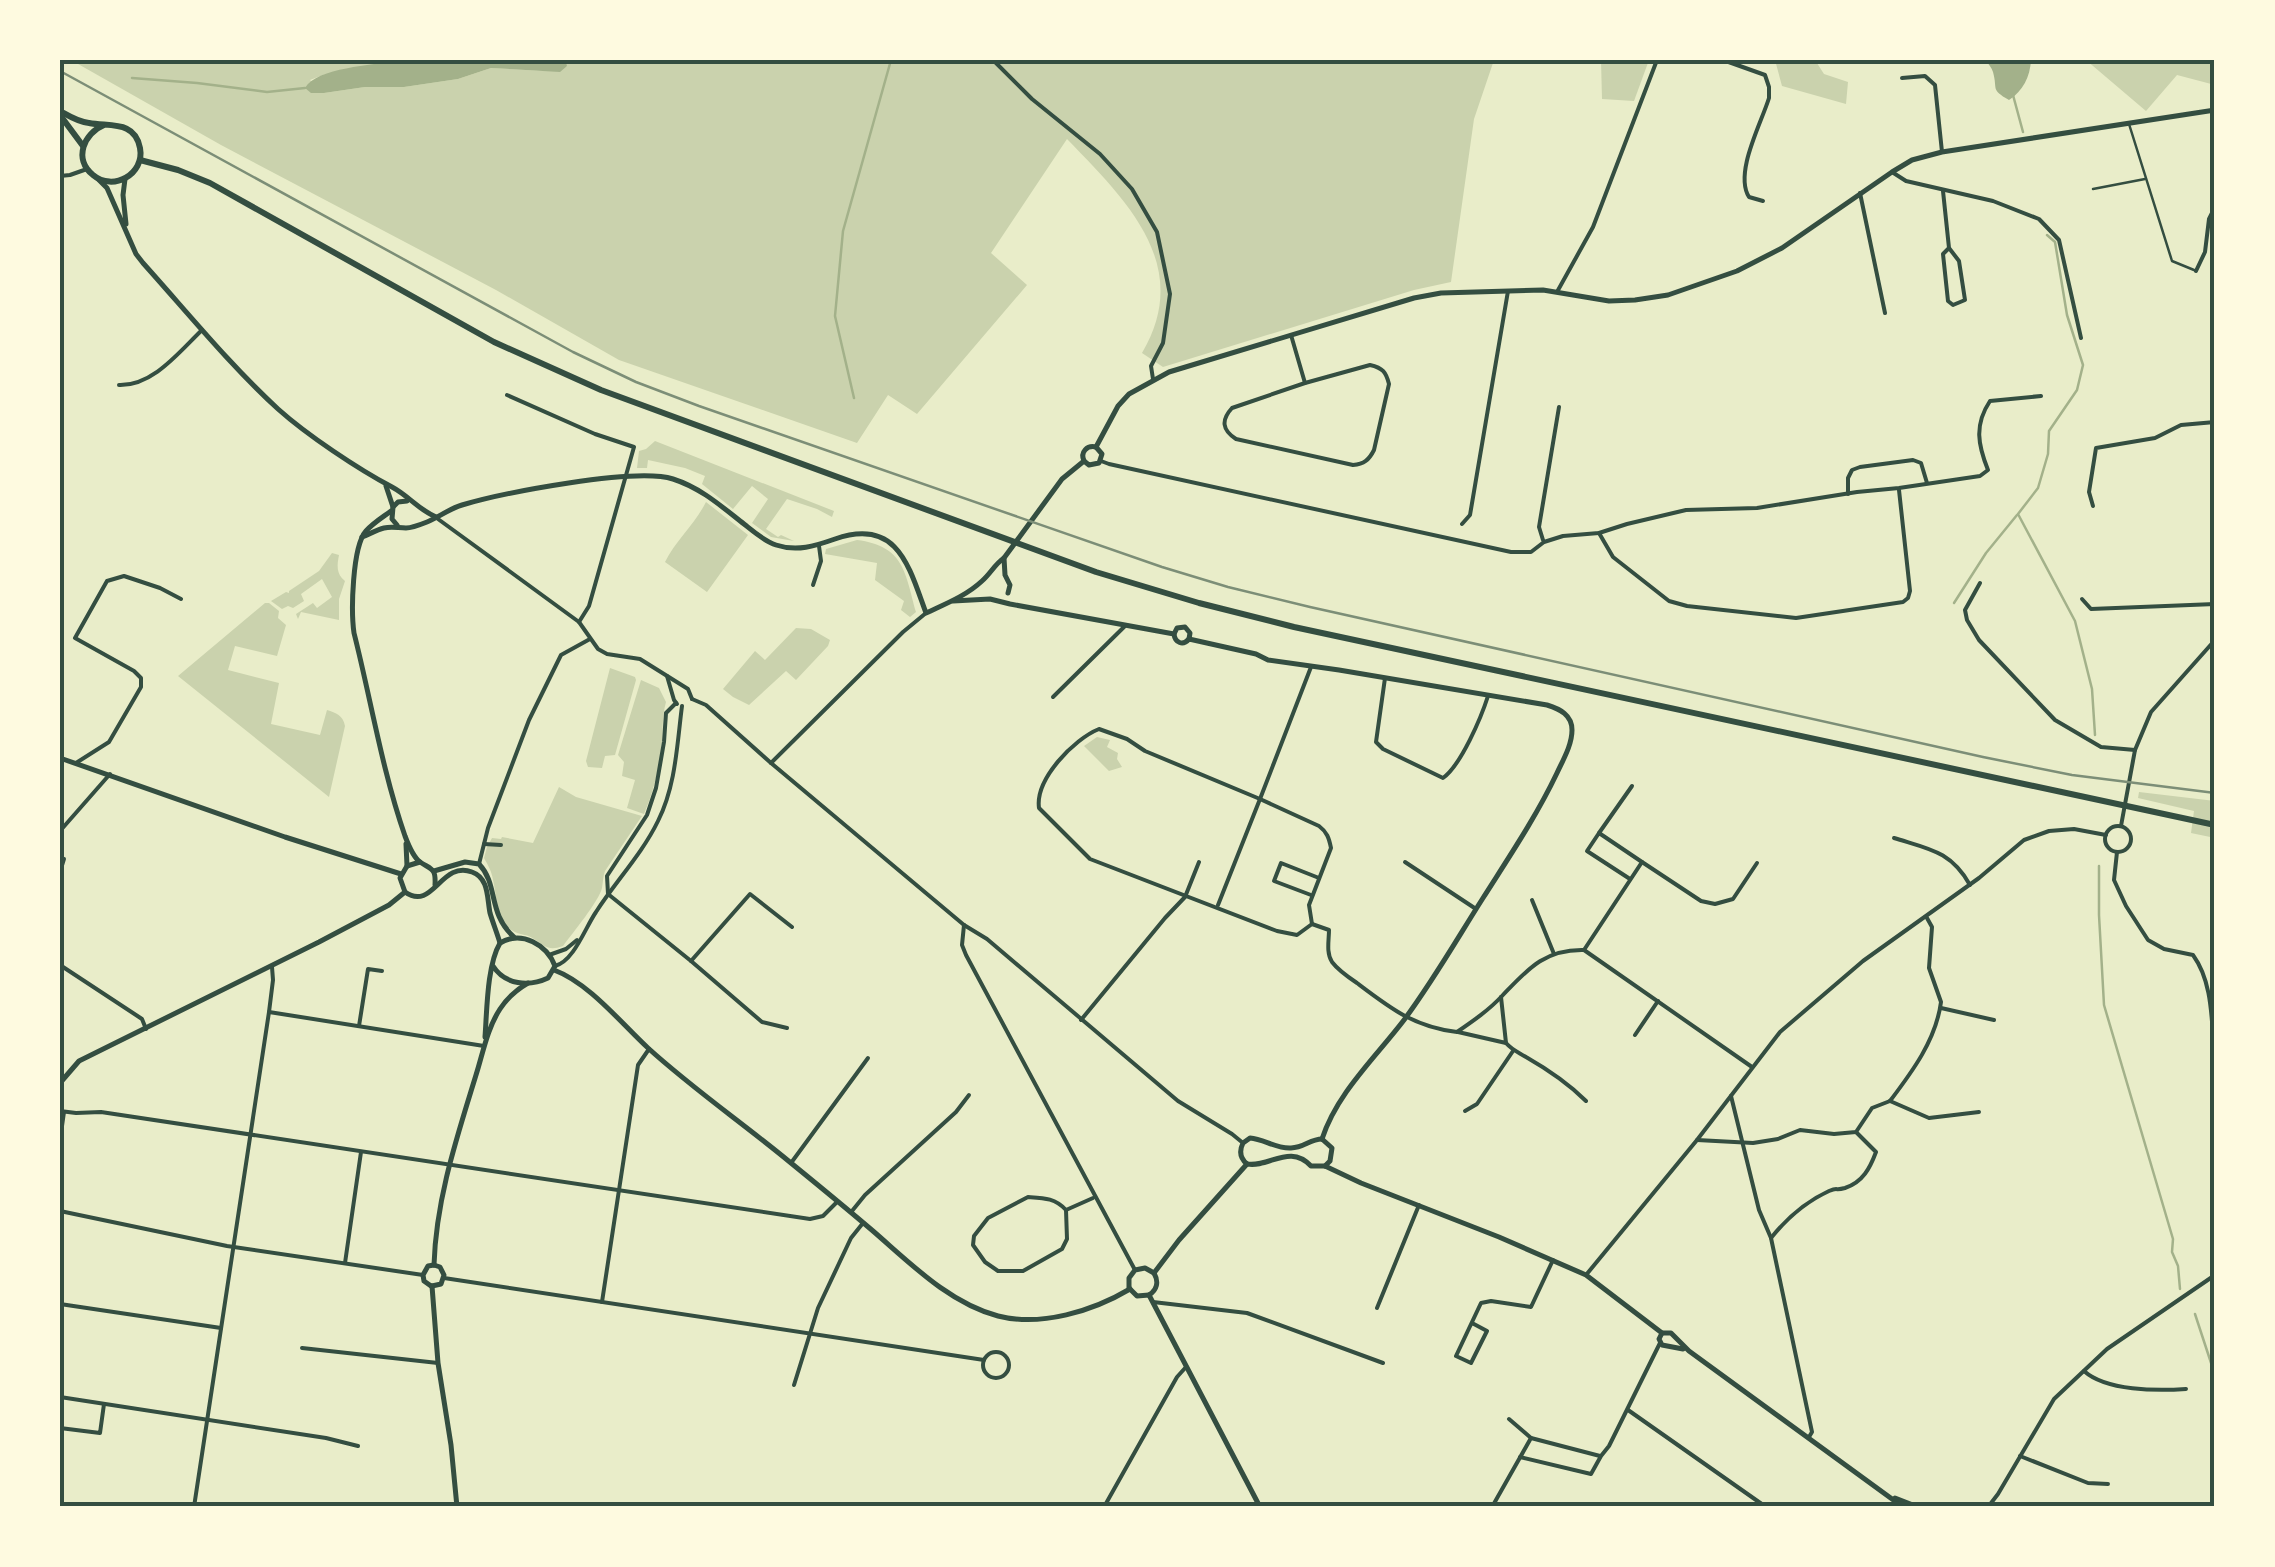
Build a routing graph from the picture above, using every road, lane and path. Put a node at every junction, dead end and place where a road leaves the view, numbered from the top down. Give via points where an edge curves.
1 (992, 60) edge
2 (1658, 60) edge
3 (1723, 60) edge
4 (1902, 78) dead end
5 (2215, 110) edge
6 (60, 113) edge
7 (2128, 122) junction
8 (104, 125) junction
9 (83, 146) junction
10 (1942, 152) junction
11 (140, 160) junction
12 (87, 168) junction
13 (1892, 172) junction
14 (60, 176) edge
15 (96, 178) junction
16 (125, 178) junction
17 (2147, 178) junction
18 (2093, 189) dead end
19 (1943, 191) junction
20 (1860, 193) junction
21 (1763, 201) dead end
22 (2215, 208) edge
23 (127, 232) junction
24 (1949, 248) junction
25 (2196, 271) joint
26 (1508, 291) junction
27 (1556, 292) junction
28 (1886, 313) dead end
29 (202, 330) junction
30 (1291, 335) junction
31 (2081, 338) dead end
32 (1152, 379) junction
33 (1305, 383) junction
34 (120, 385) dead end
35 (507, 395) dead end
36 (2041, 396) dead end
37 (1559, 407) dead end
38 (2215, 422) edge
39 (1096, 447) junction
40 (1101, 460) junction
41 (1084, 461) junction
42 (625, 478) junction
43 (384, 484) junction
44 (1927, 484) junction
45 (1899, 488) junction
46 (1848, 494) junction
47 (410, 501) junction
48 (2094, 506) dead end
49 (417, 507) junction
50 (392, 509) junction
51 (436, 516) junction
52 (415, 524) junction
53 (1462, 524) dead end
54 (397, 526) junction
55 (1599, 534) junction
56 (362, 537) junction
57 (1544, 542) junction
58 (819, 545) junction
59 (1004, 558) junction
60 (990, 574) junction
61 (1006, 575) junction
62 (984, 580) junction
63 (1980, 583) dead end
64 (814, 585) dead end
65 (1008, 593) junction
66 (990, 598) junction
67 (180, 599) dead end
68 (2082, 599) dead end
69 (999, 600) junction
70 (953, 601) junction
71 (2215, 604) edge
72 (1023, 606) junction
73 (926, 613) junction
74 (579, 622) junction
75 (1125, 626) junction
76 (1174, 634) junction
77 (590, 639) junction
78 (1189, 639) junction
79 (2215, 640) edge
80 (1311, 667) junction
81 (667, 676) junction
82 (1385, 678) junction
83 (685, 687) junction
84 (674, 694) junction
85 (1488, 696) junction
86 (1053, 697) dead end
87 (692, 699) junction
88 (679, 704) junction
89 (2135, 750) junction
90 (60, 758) edge
91 (76, 763) junction
92 (771, 763) junction
93 (110, 774) junction
94 (1632, 786) dead end
95 (1260, 799) junction
96 (2215, 825) edge
97 (2120, 826) junction
98 (60, 831) edge
99 (1599, 833) junction
100 (2106, 835) junction
101 (1894, 838) dead end
102 (406, 841) junction
103 (484, 844) junction
104 (500, 845) dead end
105 (2117, 852) junction
106 (60, 858) edge
107 (420, 862) junction
108 (1199, 862) dead end
109 (1406, 862) dead end
110 (1642, 862) junction
111 (479, 864) junction
112 (1757, 864) dead end
113 (407, 866) junction
114 (434, 871) junction
115 (60, 872) edge
116 (401, 874) junction
117 (1319, 878) junction
118 (1630, 879) junction
119 (435, 885) junction
120 (1970, 885) junction
121 (405, 892) junction
122 (608, 894) junction
123 (1312, 896) junction
124 (1185, 897) junction
125 (1532, 900) dead end
126 (1217, 907) junction
127 (1476, 909) junction
128 (1926, 916) junction
129 (1312, 924) junction
130 (964, 926) junction
131 (792, 928) dead end
132 (581, 936) junction
133 (514, 937) junction
134 (500, 943) junction
135 (1584, 950) junction
136 (1554, 954) junction
137 (550, 955) junction
138 (691, 960) junction
139 (60, 965) edge
140 (493, 966) junction
141 (272, 967) junction
142 (554, 968) junction
143 (382, 972) dead end
144 (528, 984) junction
145 (1502, 998) junction
146 (2212, 1000) edge
147 (1658, 1002) junction
148 (1941, 1008) junction
149 (268, 1012) junction
150 (1405, 1018) junction
151 (1081, 1020) junction
152 (1994, 1020) dead end
153 (359, 1026) junction
154 (787, 1028) dead end
155 (146, 1029) junction
156 (1457, 1032) junction
157 (1634, 1036) dead end
158 (1506, 1043) junction
159 (484, 1046) junction
160 (650, 1049) junction
161 (1513, 1050) junction
162 (868, 1058) dead end
163 (2215, 1059) edge
164 (1752, 1068) junction
165 (60, 1084) edge
166 (969, 1095) dead end
167 (1730, 1096) junction
168 (1586, 1101) dead end
169 (1890, 1101) junction
170 (1465, 1110) dead end
171 (62, 1112) edge
172 (1979, 1112) dead end
173 (1856, 1132) junction
174 (250, 1134) junction
175 (1322, 1139) junction
176 (60, 1140) edge
177 (1697, 1140) junction
178 (1742, 1142) junction
179 (1243, 1143) junction
180 (1306, 1145) junction
181 (361, 1152) junction
182 (1305, 1159) junction
183 (791, 1163) junction
184 (448, 1164) junction
185 (1247, 1164) junction
186 (1325, 1166) junction
187 (620, 1190) junction
188 (1095, 1196) junction
189 (837, 1202) junction
190 (1419, 1205) junction
191 (1066, 1210) junction
192 (60, 1211) edge
193 (850, 1213) junction
194 (863, 1223) junction
195 (1771, 1238) junction
196 (234, 1246) junction
197 (1553, 1260) junction
198 (345, 1264) junction
199 (434, 1265) junction
200 (1135, 1270) junction
201 (1154, 1273) junction
202 (423, 1275) junction
203 (1586, 1275) junction
204 (2215, 1276) edge
205 (444, 1278) junction
206 (432, 1286) junction
207 (1130, 1289) junction
208 (1151, 1299) junction
209 (602, 1302) junction
210 (60, 1304) edge
211 (1376, 1308) dead end
212 (1472, 1323) junction
213 (221, 1328) junction
214 (1662, 1332) junction
215 (809, 1334) junction
216 (1674, 1337) junction
217 (1660, 1343) junction
218 (1670, 1346) junction
219 (302, 1348) dead end
220 (1689, 1351) junction
221 (984, 1360) junction
222 (438, 1363) junction
223 (1384, 1363) dead end
224 (1186, 1367) junction
225 (2084, 1370) junction
226 (794, 1385) dead end
227 (2186, 1389) dead end
228 (60, 1397) edge
229 (104, 1404) junction
230 (1628, 1410) junction
231 (207, 1420) junction
232 (1508, 1420) dead end
233 (60, 1428) edge
234 (1531, 1438) junction
235 (1810, 1438) junction
236 (358, 1446) dead end
237 (1601, 1456) junction
238 (2020, 1456) junction
239 (1520, 1457) junction
240 (2108, 1484) dead end
241 (1998, 1494) junction
242 (1888, 1495) junction
243 (194, 1507) edge
244 (457, 1507) edge
245 (1104, 1507) edge
246 (1260, 1507) edge
247 (1492, 1507) edge
248 (1766, 1507) edge
249 (1903, 1507) edge
250 (1918, 1507) edge
251 (1988, 1507) edge
252 (1995, 1507) edge

1 - 32 street via 1100,154 1157,232 1170,294
2 - 27 street via 1594,227
3 - 21 street via 1765,76 1769,87 1743,172 1748,196
4 - 10 street via 1926,76 1935,85
5 - 7 street
6 - 8 main road
6 - 9 main road
7 - 10 street
7 - 17 lane
8 - 9 main road
8 - 11 main road via 130,130
9 - 12 main road
10 - 13 street
11 - 16 main road
11 - 96 main road via 220,188 494,342 602,390 1114,578 1294,627
12 - 14 street
12 - 15 main road
13 - 19 street
13 - 20 street
15 - 16 main road
15 - 23 street
16 - 23 street
17 - 18 lane
17 - 25 lane via 2172,260
19 - 24 street
19 - 31 street via 2039,219 2058,240
20 - 27 street via 1782,248 1710,282 1635,300
20 - 28 street
22 - 25 street
23 - 29 street via 136,254
24 - 24 street via 1943,254 1953,305 1965,300 1959,260
26 - 27 street
26 - 30 street via 1414,298
26 - 53 street via 1470,514
29 - 34 street via 150,377
29 - 43 street via 282,412
30 - 32 street
30 - 33 street
32 - 39 street via 1118,406
33 - 33 street via 1370,366 1386,374 1370,459 1353,465 1229,434 1224,424 1232,408
35 - 42 street via 634,447
36 - 44 street via 1990,402 1978,447 1988,470
37 - 57 street via 1539,527
38 - 48 street via 2181,424 2155,438 2096,448 2089,492
39 - 40 street
39 - 41 street via 1085,450
40 - 41 street via 1092,466
40 - 57 street via 1510,552 1531,552
41 - 59 street via 1062,479
42 - 51 street via 496,497
42 - 58 street via 668,477 698,488 768,542
42 - 74 street
43 - 47 street
43 - 50 street
44 - 45 street
44 - 46 street via 1913,460 1852,470
45 - 46 street
45 - 55 street via 1910,591 1903,602 1796,618 1688,606 1669,600 1613,557
46 - 55 street via 1686,510
47 - 49 street
47 - 50 street
49 - 51 street
49 - 52 street
50 - 54 street
50 - 56 street
51 - 52 street
51 - 74 street
52 - 54 street
54 - 56 street
55 - 57 street
56 - 102 street via 354,633
58 - 64 street
58 - 73 street via 864,534 891,543 907,562
59 - 60 street
59 - 61 street
60 - 61 street
60 - 62 street
61 - 65 street
62 - 66 street
62 - 70 street
63 - 89 street via 1966,610 1979,640 2055,720 2101,747
65 - 69 street
65 - 72 street
66 - 69 street
66 - 70 street
67 - 91 street via 124,576 107,581 75,638 134,671 141,688 109,742
68 - 71 street via 2091,608
69 - 72 street
70 - 73 street
72 - 75 street
73 - 92 street
74 - 77 street
75 - 76 street
75 - 86 street
76 - 78 street via 1180,643
76 - 78 street via 1185,627
77 - 81 street via 606,654 640,660
77 - 103 street via 561,655 529,720
78 - 80 street
79 - 89 street via 2151,712
80 - 82 street
80 - 95 street
81 - 83 street
81 - 84 street
82 - 85 street
82 - 85 street via 1376,742 1443,778
83 - 84 street
83 - 87 street
84 - 88 street
85 - 127 street via 1556,708 1572,730 1546,796
87 - 88 street
87 - 92 street
88 - 122 street via 674,770 659,819
88 - 122 street via 666,713 659,775 646,815 607,876
89 - 97 street
90 - 91 street
91 - 93 street
92 - 130 street
93 - 98 street
93 - 116 street
94 - 99 street
95 - 117 street via 1325,830 1331,848
95 - 124 street via 1099,730 1056,763 1040,788 1039,808 1083,854
95 - 126 street
97 - 100 street
97 - 105 street via 2132,839
99 - 110 street
99 - 118 street via 1586,851
100 - 105 street via 2107,846
100 - 120 street via 2074,830 2032,836
101 - 120 street via 1948,856
102 - 107 street
102 - 113 street
103 - 104 street
103 - 111 street
105 - 146 street via 2114,880 2126,906 2148,940 2192,954
106 - 115 street
107 - 113 street
107 - 114 street
108 - 124 street
109 - 127 street
110 - 112 street via 1716,904 1733,899
110 - 118 street
111 - 114 street
111 - 133 street
113 - 116 street
114 - 119 street
116 - 121 street
117 - 123 street
117 - 123 street via 1281,864 1274,881
118 - 135 street
119 - 121 street via 424,897
119 - 134 street via 464,870 480,877
120 - 128 street
121 - 141 street
122 - 132 street
122 - 138 street
123 - 129 street
124 - 126 street
124 - 151 street
125 - 136 street
126 - 129 street via 1277,932 1297,934
127 - 150 street
128 - 148 street via 1932,927 1928,968
128 - 164 street via 1800,1014
129 - 150 street via 1329,930 1331,961
130 - 151 street
130 - 188 street via 966,955
131 - 138 street via 750,894
132 - 137 street
132 - 142 street
133 - 134 street
133 - 137 street
134 - 140 street
135 - 136 street
135 - 147 street
136 - 145 street via 1529,967
137 - 142 street
138 - 154 street via 762,1022
139 - 155 street via 142,1018
140 - 144 street via 506,979
140 - 159 street
141 - 149 street
141 - 155 street
142 - 144 street via 548,978
142 - 160 street
143 - 153 street via 368,969
144 - 159 street via 504,1002
145 - 156 street
145 - 158 street
146 - 163 street
147 - 157 street
147 - 164 street
148 - 152 street
148 - 169 street via 1917,1066
149 - 153 street
149 - 174 street
150 - 156 street
150 - 175 street via 1344,1094
151 - 179 street via 1178,1101
153 - 159 street
155 - 165 street via 80,1062
156 - 158 street
158 - 161 street
159 - 184 street
160 - 183 street
160 - 187 street via 638,1065
161 - 168 street
161 - 170 street via 1477,1104
162 - 183 street
164 - 167 street
166 - 193 street
167 - 177 street
167 - 178 street
169 - 172 street via 1929,1118
169 - 173 street via 1872,1108
171 - 174 street
171 - 176 street
173 - 178 street via 1800,1130
173 - 195 street via 1876,1152 1870,1168 1788,1216
174 - 181 street
174 - 196 street
175 - 180 street
175 - 186 street via 1332,1148
177 - 178 street
177 - 203 street
178 - 195 street
179 - 180 street via 1255,1138 1282,1148
179 - 185 street via 1240,1156
180 - 182 street
181 - 184 street
181 - 198 street
182 - 185 street
182 - 186 street
183 - 189 street
184 - 187 street
184 - 199 street
185 - 201 street
186 - 190 street
187 - 189 street via 810,1219
187 - 209 street
188 - 191 street
188 - 200 street
189 - 193 street
190 - 197 street
190 - 211 street
191 - 191 street via 1028,1197 988,1218 974,1245 991,1268 1022,1271 1062,1249
192 - 196 street
193 - 194 street
194 - 207 street via 961,1301 996,1315 1062,1315
194 - 215 street
195 - 235 street
196 - 198 street
196 - 213 street
197 - 203 street
197 - 212 street via 1531,1308 1491,1301
198 - 202 street
199 - 202 street
199 - 205 street
200 - 201 street
200 - 207 street
201 - 208 street
202 - 206 street
203 - 214 street
204 - 225 street
205 - 206 street
205 - 209 street
206 - 222 street
207 - 208 street
208 - 223 street via 1247,1313
208 - 224 street
209 - 215 street
210 - 213 street
212 - 212 street via 1486,1332 1471,1364 1456,1356
213 - 231 street
214 - 216 street
214 - 217 street
215 - 221 street
215 - 226 street
216 - 218 street
216 - 220 street
217 - 218 street
217 - 230 street
218 - 220 street
219 - 222 street
220 - 235 street
221 - 221 street via 990,1376 1007,1371 1001,1353
222 - 244 street
224 - 245 street
224 - 246 street
225 - 227 street via 2103,1383
225 - 238 street via 2054,1399
228 - 229 street
229 - 231 street
229 - 233 street via 100,1433
230 - 237 street
230 - 248 street
231 - 236 street
231 - 243 street
232 - 234 street
234 - 237 street
234 - 239 street
235 - 242 street
237 - 239 street via 1592,1474
238 - 240 street via 2088,1483
238 - 241 street
239 - 247 street
241 - 251 street
241 - 252 street
242 - 249 street
242 - 250 street

